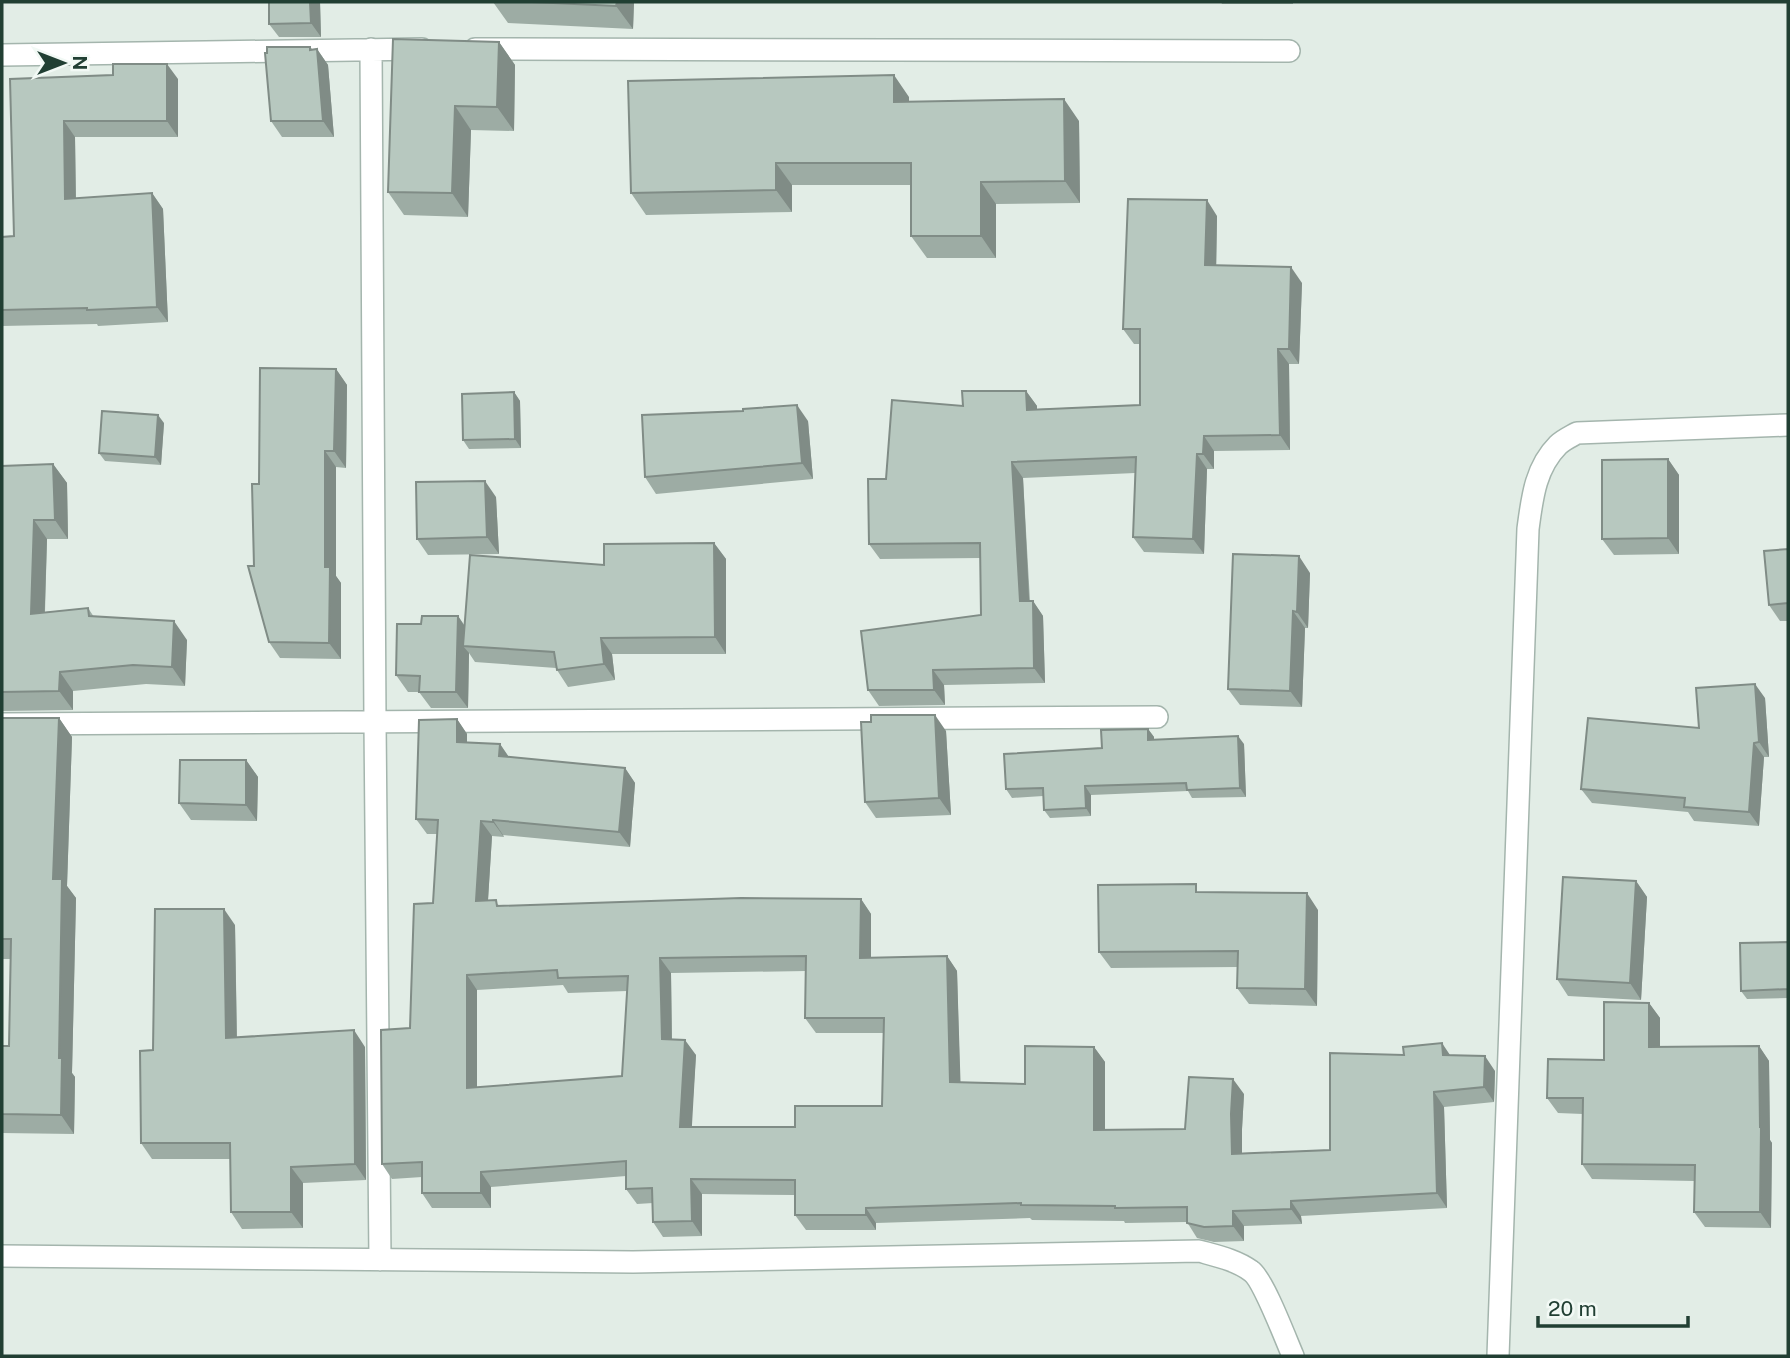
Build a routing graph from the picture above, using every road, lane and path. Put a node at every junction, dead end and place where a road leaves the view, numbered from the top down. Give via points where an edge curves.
1 (371, 49) junction
2 (1289, 51) dead end
3 (2, 55) edge
4 (1788, 425) edge
5 (1157, 717) dead end
6 (374, 722) junction
7 (2, 724) edge
8 (2, 1256) edge
9 (380, 1260) junction
10 (1293, 1356) edge
11 (1498, 1356) edge

1 - 2 street
1 - 3 street
1 - 6 street
4 - 11 street via 1577,433 1559,443 1544,463 1534,491 1528,529
5 - 6 street
6 - 7 street
6 - 9 street
8 - 9 street
9 - 10 street via 633,1262 1199,1251 1255,1272

